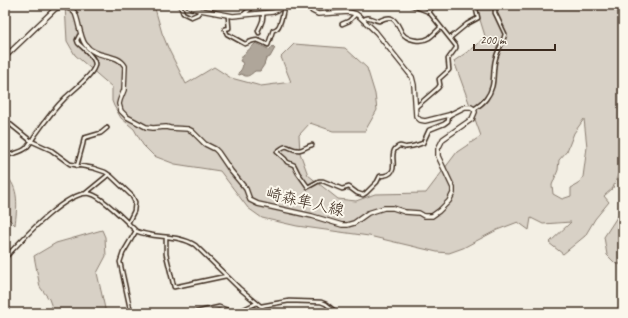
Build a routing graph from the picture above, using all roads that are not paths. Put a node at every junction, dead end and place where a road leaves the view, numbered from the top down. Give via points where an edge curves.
1 (180, 5) edge
2 (188, 5) edge
3 (255, 5) edge
4 (310, 5) edge
5 (325, 5) edge
6 (337, 5) edge
7 (411, 5) edge
8 (434, 5) edge
9 (475, 5) edge
10 (498, 5) edge
11 (285, 6) edge
12 (200, 10) junction
13 (429, 12) junction
14 (263, 13) junction
15 (356, 14) junction
16 (244, 15) junction
17 (228, 16) junction
18 (363, 20) junction
19 (342, 24) dead end
20 (441, 27) junction
21 (259, 33) dead end
22 (81, 34) junction
23 (450, 38) junction
24 (5, 57) edge
25 (415, 107) junction
26 (474, 109) junction
27 (449, 115) junction
28 (5, 120) edge
29 (107, 128) dead end
30 (31, 141) junction
31 (312, 145) dead end
32 (5, 156) edge
33 (77, 166) junction
34 (109, 175) junction
35 (86, 194) junction
36 (128, 223) junction
37 (136, 231) junction
38 (166, 237) junction
39 (5, 258) edge
40 (226, 276) junction
41 (257, 303) junction
42 (260, 306) junction
43 (131, 313) edge
44 (181, 313) edge
45 (269, 313) edge
46 (337, 313) edge

1 - 12 street via 183,13 191,17
2 - 12 main road
3 - 16 street
4 - 15 main road via 312,11 318,14
5 - 6 street
7 - 13 street
8 - 13 street
9 - 23 street via 478,18
10 - 26 street via 495,13 505,34 495,60 494,84 487,98
11 - 14 main road via 273,12
11 - 17 street via 281,22 277,29 273,30 268,45 253,40 246,44 227,34 225,29 229,28
12 - 17 main road
13 - 20 street
14 - 16 main road
14 - 21 street
15 - 18 main road
15 - 19 street
16 - 17 main road
18 - 20 street via 368,17 379,21 392,18 403,34 414,40 424,40
18 - 25 main road via 376,32 412,77
20 - 23 street
22 - 24 main road, 崎森隼人線 via 73,11 65,7 57,8
22 - 26 main road, 崎森隼人線 via 84,43 95,52 114,58 126,66 125,88 119,104 127,117 146,127 192,131 218,152 253,202 342,225 354,223 368,213 384,208 424,216 432,216 439,211 451,198 453,188 438,156 438,148 443,140 472,119
22 - 30 street via 78,43 94,59 94,70 58,104
23 - 25 street via 456,48 448,59 449,70 439,79 438,88
25 - 27 main road via 416,116 422,120
26 - 27 main road via 465,107
27 - 31 street via 448,121 429,130 422,143 396,148 392,155 394,165 391,172 386,176 380,176 363,195 349,187 342,189 323,181 308,187 294,165 277,152 284,147 299,150
28 - 30 street
29 - 33 street via 101,133 84,138
30 - 32 street via 20,152
30 - 33 street
33 - 34 street via 94,168
34 - 35 street
34 - 36 street via 134,199 134,211
35 - 36 street via 102,200
35 - 39 street via 77,196 49,213
36 - 37 street
37 - 38 street
37 - 43 street via 120,262
38 - 40 street via 195,244
38 - 40 street via 166,254 174,287
40 - 41 street
41 - 42 street
41 - 44 street via 234,312 219,307
42 - 45 street
42 - 46 street via 288,301 321,302

